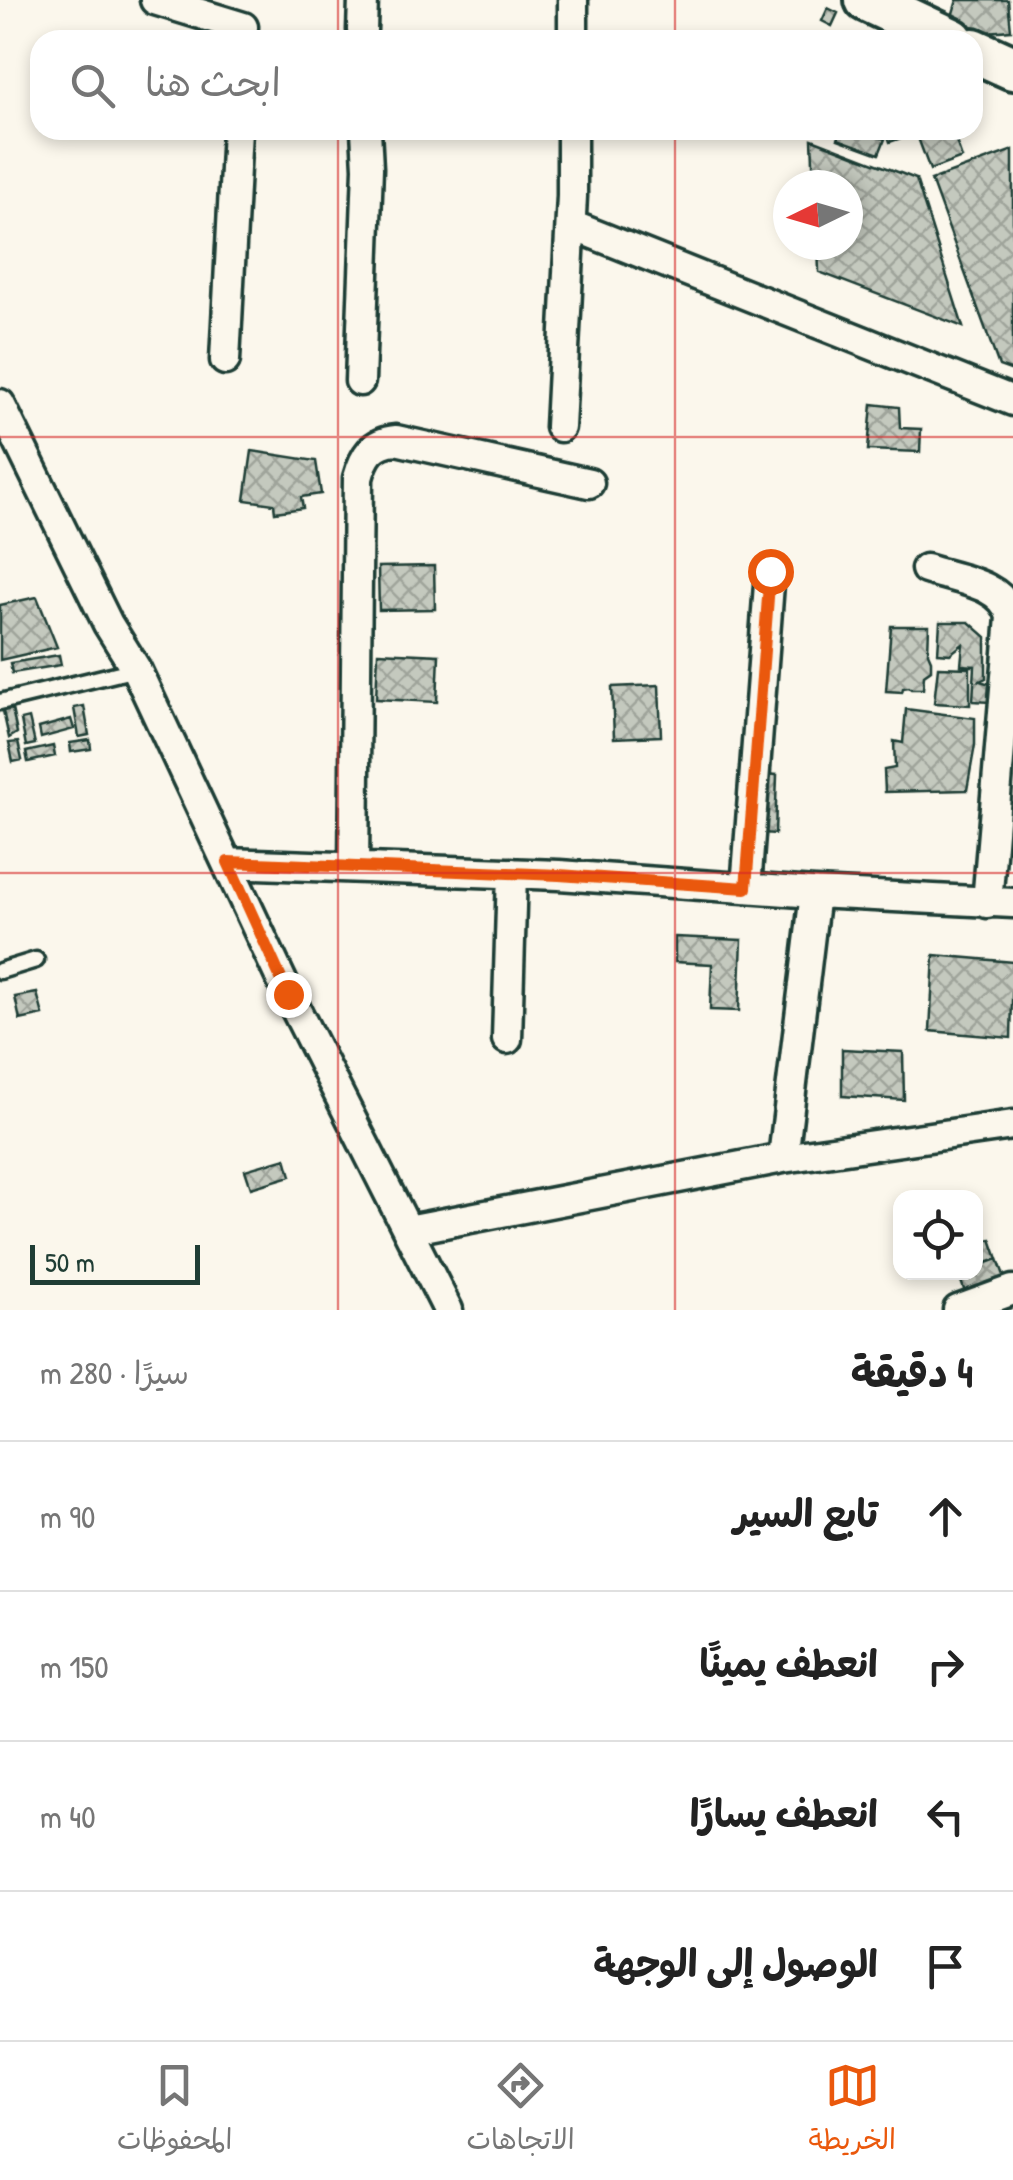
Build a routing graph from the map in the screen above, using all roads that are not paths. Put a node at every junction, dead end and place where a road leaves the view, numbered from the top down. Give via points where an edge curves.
1 (156, 0) edge
2 (363, 0) edge
3 (573, 0) edge
4 (867, 0) edge
5 (243, 22) edge
6 (362, 30) dead end
7 (573, 30) edge
8 (931, 30) edge
9 (983, 54) edge
10 (1013, 68) edge
11 (237, 140) edge
12 (367, 140) edge
13 (572, 140) edge
14 (570, 225) junction
15 (225, 360) dead end
16 (360, 381) dead end
17 (1013, 401) edge
18 (0, 404) edge
19 (560, 427) dead end
20 (589, 484) dead end
21 (926, 570) dead end
22 (770, 571) dead end
23 (136, 669) junction
24 (0, 702) edge
25 (228, 862) junction
26 (354, 867) junction
27 (512, 873) junction
28 (746, 888) junction
29 (815, 893) junction
30 (1000, 903) edge
31 (36, 960) dead end
32 (0, 971) edge
33 (508, 1039) dead end
34 (1013, 1125) edge
35 (783, 1158) junction
36 (408, 1230) junction
37 (1013, 1290) edge
38 (448, 1310) edge
39 (958, 1310) edge

1 - 5 street
2 - 6 street
3 - 7 street
4 - 8 main road
9 - 10 main road
11 - 15 street
12 - 16 street
13 - 14 street
14 - 17 street
14 - 19 street
18 - 23 street
20 - 26 street via 396,440 366,456 358,478
21 - 30 street via 992,590 1011,617
22 - 28 street
23 - 24 lane
23 - 25 street
25 - 26 street
25 - 36 street
26 - 27 street
27 - 28 street
27 - 33 street
28 - 29 street
29 - 30 street
29 - 35 street
31 - 32 lane
34 - 35 street
35 - 36 street
36 - 38 street
37 - 39 street

